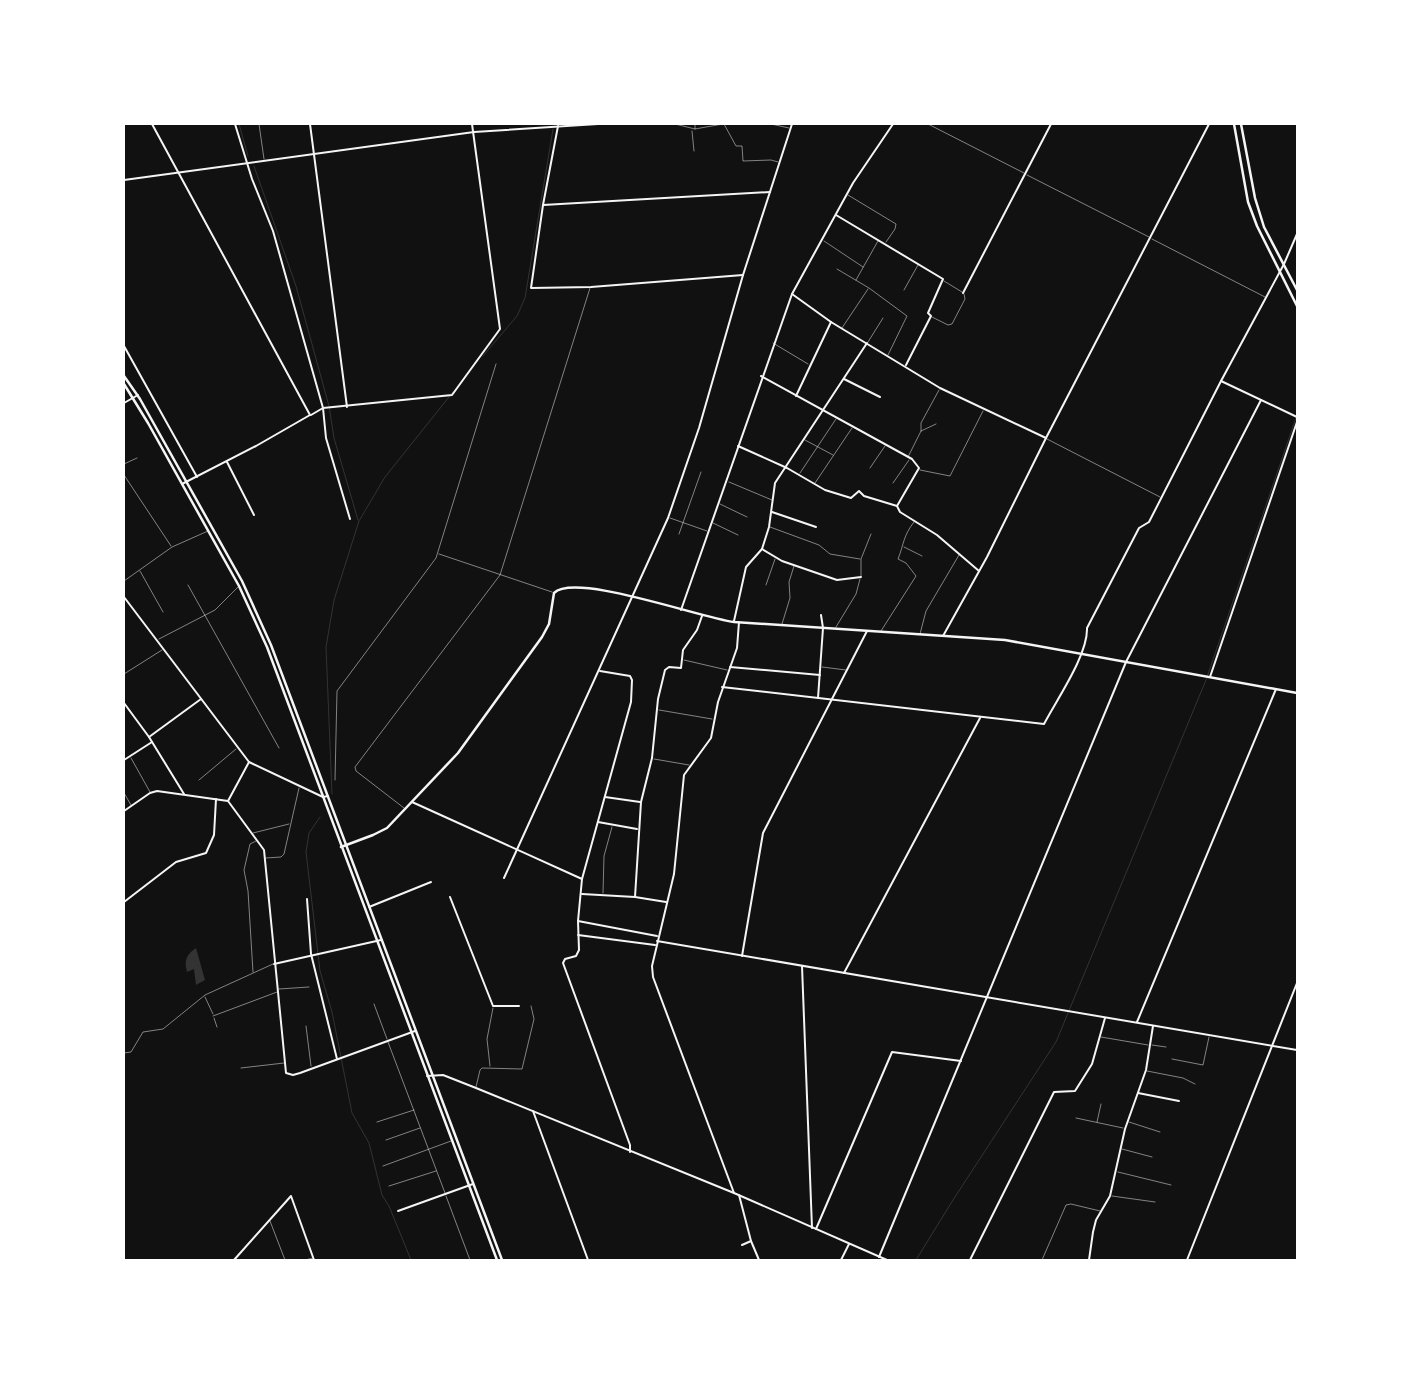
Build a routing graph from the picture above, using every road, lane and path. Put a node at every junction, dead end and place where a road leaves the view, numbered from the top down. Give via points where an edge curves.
1 (152, 124) edge
2 (236, 124) edge
3 (259, 124) edge
4 (310, 124) edge
5 (472, 124) edge
6 (598, 124) edge
7 (626, 124) edge
8 (650, 124) edge
9 (674, 124) edge
10 (695, 124) edge
11 (724, 124) edge
12 (771, 124) edge
13 (792, 124) edge
14 (893, 124) edge
15 (928, 124) edge
16 (1051, 124) edge
17 (1209, 124) edge
18 (1234, 124) edge
19 (1241, 124) edge
20 (558, 126) junction
21 (691, 129) junction
22 (695, 129) junction
23 (790, 129) junction
24 (474, 132) junction
25 (694, 151) dead end
26 (314, 153) junction
27 (264, 160) junction
28 (246, 162) junction
29 (779, 163) junction
30 (179, 172) junction
31 (1025, 173) junction
32 (124, 180) edge
33 (770, 192) junction
34 (847, 195) junction
35 (543, 205) junction
36 (836, 215) junction
37 (1297, 234) edge
38 (1150, 238) junction
39 (822, 240) junction
40 (879, 240) junction
41 (885, 244) junction
42 (919, 264) junction
43 (1284, 264) junction
44 (863, 267) junction
45 (837, 268) dead end
46 (1279, 272) junction
47 (743, 275) junction
48 (943, 279) junction
49 (856, 280) junction
50 (591, 287) junction
51 (869, 288) junction
52 (904, 290) dead end
53 (1297, 290) edge
54 (963, 293) junction
55 (792, 294) junction
56 (1266, 298) junction
57 (1297, 306) edge
58 (931, 316) junction
59 (883, 318) dead end
60 (831, 322) junction
61 (842, 328) junction
62 (773, 343) junction
63 (867, 343) junction
64 (124, 346) edge
65 (888, 355) junction
66 (496, 364) dead end
67 (906, 365) junction
68 (810, 366) junction
69 (124, 376) edge
70 (762, 376) junction
71 (844, 379) junction
72 (1221, 381) junction
73 (124, 384) edge
74 (940, 388) junction
75 (138, 395) junction
76 (796, 396) junction
77 (880, 397) dead end
78 (133, 398) junction
79 (1261, 400) junction
80 (124, 403) edge
81 (348, 407) junction
82 (985, 407) junction
83 (323, 408) junction
84 (824, 411) junction
85 (310, 415) junction
86 (1296, 416) edge
87 (837, 418) junction
88 (1297, 422) edge
89 (936, 424) dead end
90 (852, 427) junction
91 (921, 431) junction
92 (1046, 438) junction
93 (805, 440) junction
94 (886, 445) junction
95 (738, 446) junction
96 (818, 446) junction
97 (834, 455) junction
98 (137, 458) dead end
99 (909, 458) junction
100 (226, 462) junction
101 (124, 464) edge
102 (787, 468) junction
103 (870, 468) dead end
104 (918, 470) junction
105 (701, 472) dead end
106 (124, 475) edge
107 (799, 475) junction
108 (197, 477) junction
109 (727, 481) junction
110 (186, 482) junction
111 (814, 483) junction
112 (893, 483) dead end
113 (182, 484) junction
114 (1162, 498) junction
115 (773, 501) junction
116 (719, 504) junction
117 (897, 506) junction
118 (772, 512) junction
119 (254, 515) dead end
120 (747, 517) dead end
121 (668, 518) junction
122 (350, 519) dead end
123 (915, 521) junction
124 (712, 522) junction
125 (683, 523) junction
126 (769, 527) junction
127 (816, 527) dead end
128 (208, 531) junction
129 (708, 532) junction
130 (679, 534) dead end
131 (871, 534) dead end
132 (738, 535) dead end
133 (903, 546) junction
134 (172, 547) junction
135 (762, 549) junction
136 (437, 553) junction
137 (922, 556) dead end
138 (959, 556) junction
139 (776, 557) junction
140 (861, 559) junction
141 (794, 565) junction
142 (139, 570) junction
143 (979, 571) junction
144 (501, 574) junction
145 (861, 577) junction
146 (124, 581) edge
147 (242, 581) junction
148 (188, 585) dead end
149 (766, 585) dead end
150 (239, 586) junction
151 (554, 592) junction
152 (632, 595) junction
153 (124, 597) edge
154 (681, 610) junction
155 (163, 612) dead end
156 (821, 615) dead end
157 (205, 616) junction
158 (702, 616) junction
159 (734, 622) junction
160 (738, 622) junction
161 (782, 625) junction
162 (823, 628) junction
163 (835, 628) junction
164 (867, 631) junction
165 (881, 632) junction
166 (920, 634) junction
167 (943, 636) junction
168 (156, 640) junction
169 (163, 649) junction
170 (1081, 654) junction
171 (682, 660) junction
172 (1126, 662) junction
173 (820, 666) junction
174 (730, 667) junction
175 (848, 670) junction
176 (599, 671) junction
177 (728, 671) junction
178 (124, 674) edge
179 (820, 675) junction
180 (1208, 676) junction
181 (722, 687) junction
182 (1276, 689) junction
183 (1297, 693) edge
184 (818, 698) junction
185 (201, 699) junction
186 (832, 700) junction
187 (124, 703) edge
188 (657, 710) junction
189 (980, 718) junction
190 (715, 720) junction
191 (149, 737) junction
192 (152, 742) junction
193 (238, 747) junction
194 (279, 748) dead end
195 (130, 756) junction
196 (652, 758) junction
197 (124, 760) edge
198 (249, 762) junction
199 (689, 765) junction
200 (199, 780) dead end
201 (335, 780) dead end
202 (300, 786) junction
203 (124, 793) edge
204 (150, 793) junction
205 (184, 794) junction
206 (328, 796) junction
207 (323, 797) junction
208 (605, 797) junction
209 (216, 799) junction
210 (228, 801) junction
211 (412, 802) junction
212 (641, 802) junction
213 (131, 805) junction
214 (405, 809) junction
215 (124, 811) edge
216 (598, 822) junction
217 (290, 823) junction
218 (612, 825) junction
219 (638, 829) junction
220 (252, 834) junction
221 (257, 841) junction
222 (345, 845) junction
223 (341, 847) junction
224 (517, 850) junction
225 (264, 858) junction
226 (504, 878) dead end
227 (582, 879) junction
228 (431, 882) dead end
229 (582, 894) junction
230 (603, 894) junction
231 (450, 897) dead end
232 (635, 897) junction
233 (307, 899) dead end
234 (124, 902) edge
235 (667, 902) junction
236 (369, 907) junction
237 (578, 921) junction
238 (578, 935) junction
239 (658, 936) junction
240 (382, 940) junction
241 (656, 941) junction
242 (377, 942) junction
243 (656, 945) junction
244 (313, 956) junction
245 (742, 956) junction
246 (274, 964) junction
247 (802, 966) junction
248 (844, 973) junction
249 (253, 974) junction
250 (1297, 983) edge
251 (309, 987) dead end
252 (277, 990) junction
253 (205, 995) junction
254 (988, 999) junction
255 (374, 1004) dead end
256 (494, 1006) junction
257 (519, 1006) dead end
258 (532, 1006) dead end
259 (213, 1016) junction
260 (1104, 1018) junction
261 (1137, 1022) junction
262 (306, 1026) dead end
263 (1153, 1026) junction
264 (217, 1027) dead end
265 (416, 1031) junction
266 (411, 1033) junction
267 (1209, 1036) junction
268 (1101, 1037) junction
269 (388, 1041) junction
270 (1149, 1045) junction
271 (1271, 1045) junction
272 (1166, 1047) dead end
273 (1297, 1050) edge
274 (124, 1053) edge
275 (338, 1059) junction
276 (1172, 1059) dead end
277 (962, 1061) junction
278 (284, 1063) junction
279 (241, 1068) dead end
280 (491, 1068) junction
281 (312, 1069) junction
282 (1146, 1070) junction
283 (432, 1074) junction
284 (427, 1076) junction
285 (1195, 1084) dead end
286 (476, 1088) junction
287 (1138, 1093) junction
288 (1179, 1101) dead end
289 (1101, 1104) dead end
290 (414, 1110) junction
291 (533, 1111) junction
292 (1076, 1118) dead end
293 (377, 1122) dead end
294 (1097, 1122) junction
295 (1127, 1122) junction
296 (420, 1128) junction
297 (1125, 1129) junction
298 (1160, 1132) dead end
299 (386, 1140) dead end
300 (451, 1141) junction
301 (1121, 1149) junction
302 (429, 1150) junction
303 (630, 1152) junction
304 (1152, 1157) dead end
305 (383, 1166) dead end
306 (436, 1171) junction
307 (1116, 1172) junction
308 (473, 1184) junction
309 (1171, 1185) dead end
310 (389, 1186) dead end
311 (469, 1186) junction
312 (734, 1193) junction
313 (445, 1195) junction
314 (739, 1195) junction
315 (1110, 1196) junction
316 (1154, 1202) dead end
317 (398, 1211) dead end
318 (1101, 1211) junction
319 (270, 1220) junction
320 (812, 1228) junction
321 (816, 1229) junction
322 (751, 1242) junction
323 (849, 1244) junction
324 (742, 1245) dead end
325 (879, 1257) junction
326 (313, 1259) edge
327 (502, 1259) edge
328 (234, 1260) edge
329 (285, 1260) edge
330 (305, 1260) edge
331 (470, 1260) edge
332 (497, 1260) edge
333 (588, 1260) edge
334 (759, 1260) edge
335 (841, 1260) edge
336 (887, 1260) edge
337 (970, 1260) edge
338 (1042, 1260) edge
339 (1089, 1260) edge
340 (1187, 1260) edge

1 - 30 street
2 - 28 street
3 - 27 lane
4 - 26 street
5 - 24 street
6 - 20 street
7 - 8 lane
9 - 21 lane
10 - 22 lane
11 - 22 lane
11 - 29 lane via 736,146 742,146 743,161 772,160
12 - 23 lane
13 - 23 street
14 - 34 street
15 - 31 lane
16 - 31 street
17 - 38 street
18 - 46 main road via 1248,202
19 - 43 main road via 1255,198 1264,227
20 - 24 street
20 - 35 street
21 - 22 lane
21 - 25 lane
23 - 29 street
24 - 26 street
24 - 81 street via 500,329 452,395
26 - 27 street
26 - 81 street
27 - 28 street
28 - 30 street
28 - 83 street via 273,231
29 - 33 street
30 - 32 street
30 - 85 street
31 - 38 lane
31 - 54 street
33 - 35 street
33 - 47 street
34 - 36 street
34 - 41 lane via 896,224
35 - 50 street via 531,288
36 - 39 street
36 - 40 street
37 - 43 street
38 - 56 lane
38 - 92 street
39 - 44 lane
39 - 55 street
40 - 41 street
40 - 44 lane
41 - 42 street
42 - 48 street
42 - 52 lane
43 - 46 street
43 - 53 main road
44 - 49 lane
45 - 49 lane
46 - 56 street
46 - 57 main road
47 - 50 street
47 - 121 street via 699,428
48 - 54 lane
48 - 58 street via 928,313
49 - 51 lane
50 - 144 lane
51 - 61 lane
51 - 65 lane via 908,316
54 - 58 lane via 965,299 952,324
55 - 60 street
55 - 62 street
56 - 72 street
58 - 67 street
59 - 63 lane
60 - 61 street
60 - 68 street
61 - 63 street
62 - 68 lane
62 - 70 street
63 - 65 street
63 - 71 street
64 - 108 street
65 - 67 street
66 - 136 lane
67 - 74 street
68 - 76 street
69 - 75 main road
70 - 76 street
70 - 95 street
71 - 77 street
71 - 84 street
72 - 79 street
72 - 114 street
73 - 78 main road
74 - 82 street
74 - 91 lane via 921,423
75 - 78 street
75 - 110 main road
76 - 84 street
78 - 80 street
78 - 113 main road
79 - 86 street
79 - 172 street
81 - 83 street
82 - 92 street
82 - 104 lane via 950,476
83 - 85 street
83 - 122 street via 326,438
84 - 87 street
84 - 93 street
85 - 100 street
87 - 90 street
87 - 96 lane
88 - 180 street
89 - 91 lane
90 - 94 street
90 - 97 lane
91 - 99 lane
92 - 114 lane
92 - 143 street
93 - 96 lane
93 - 102 street
94 - 99 street
94 - 103 lane
95 - 102 street
95 - 109 street
96 - 97 lane
96 - 107 lane
97 - 111 lane
98 - 101 lane
99 - 104 street via 919,466
99 - 112 lane
100 - 108 street
100 - 119 street
102 - 107 street
102 - 115 street via 775,483
104 - 117 street
105 - 125 lane
106 - 134 lane
107 - 111 street
108 - 110 street
109 - 115 lane
109 - 116 street
110 - 113 street
110 - 147 main road
111 - 117 street via 849,498 859,491 864,496
113 - 128 main road
114 - 170 street via 1149,522 1139,528 1087,628
115 - 118 street
116 - 120 lane
116 - 124 street
117 - 123 street via 900,512
118 - 126 street
118 - 127 street
121 - 125 lane
121 - 152 street
123 - 133 lane via 903,538
123 - 138 street via 937,535
124 - 129 street
124 - 132 lane
125 - 129 lane
125 - 130 lane
126 - 135 street
126 - 140 lane via 820,545 830,554
128 - 134 lane
128 - 150 main road
129 - 154 street
131 - 140 lane
133 - 137 lane
133 - 165 lane via 898,559 906,563 916,576
134 - 142 lane
135 - 139 street
135 - 159 street via 746,567
136 - 144 lane
136 - 201 lane via 337,691
138 - 143 street
138 - 166 lane via 926,611
139 - 141 street
139 - 149 lane
140 - 145 lane
141 - 145 street via 836,580
141 - 161 lane via 789,582 790,598
142 - 146 lane
142 - 155 lane
143 - 167 street
144 - 151 lane
144 - 214 lane via 355,767
145 - 163 lane via 853,600
147 - 150 lane
147 - 206 main road via 271,645
148 - 157 lane
150 - 157 lane via 225,603
150 - 207 main road via 267,647
151 - 152 main road via 571,586
151 - 211 main road via 549,624 542,637 458,753
152 - 154 main road
152 - 176 street
153 - 168 street
154 - 158 main road
156 - 162 street
157 - 168 lane
157 - 194 lane
158 - 159 main road
158 - 171 street via 683,650
159 - 160 main road
160 - 161 main road
160 - 174 street via 737,648
161 - 162 main road
162 - 163 main road
162 - 173 street
163 - 164 main road
164 - 165 main road
164 - 175 street
165 - 166 main road
166 - 167 main road
167 - 170 main road via 1005,640
168 - 169 street
169 - 178 lane
169 - 185 street
170 - 172 main road
170 - 189 street via 1044,724
171 - 177 lane
171 - 188 street via 681,668 665,670
172 - 180 main road
172 - 254 street
173 - 175 lane
173 - 179 street
174 - 177 street
174 - 179 street
175 - 186 street
176 - 208 street via 630,676 632,680 627,723
176 - 224 street
177 - 181 street
179 - 184 street
180 - 182 main road
181 - 184 street
181 - 190 street
182 - 183 main road
182 - 261 street
184 - 186 street
185 - 191 street
185 - 193 street
186 - 189 street
186 - 245 street via 763,833
187 - 191 street
188 - 190 lane
188 - 196 street
189 - 248 street
190 - 199 street via 707,746
191 - 192 street
192 - 195 street
192 - 205 street
193 - 198 street
193 - 200 lane
195 - 197 street
195 - 204 lane
196 - 199 lane
196 - 212 street
198 - 202 street
198 - 210 street
199 - 235 street via 684,775 675,866
202 - 207 street
202 - 217 lane
203 - 213 lane
204 - 205 street
204 - 213 street
205 - 209 street
206 - 207 street
206 - 222 main road
207 - 223 main road
208 - 212 street
208 - 216 street
209 - 210 street
209 - 234 street via 214,835 206,853 176,862
210 - 220 street
211 - 214 main road
211 - 224 street
212 - 219 street
213 - 215 street
214 - 222 main road via 387,828
216 - 218 street
216 - 227 street
217 - 220 lane
217 - 225 lane via 283,856
218 - 219 street
218 - 230 lane via 604,856
219 - 232 street
220 - 221 street
221 - 225 street via 264,850
221 - 249 lane via 250,844 244,866
222 - 223 main road
222 - 236 main road
223 - 242 main road
224 - 226 street
224 - 227 street
225 - 246 street
227 - 229 street
228 - 236 street
229 - 230 street
229 - 237 street
230 - 232 street
231 - 256 street
232 - 235 street
233 - 244 street
235 - 239 street
236 - 240 main road
237 - 238 street
237 - 239 street
238 - 243 street
238 - 303 street via 576,956 565,959 563,963 630,1144
239 - 241 street
240 - 242 street
240 - 265 main road
241 - 243 street
241 - 245 street
242 - 244 street
242 - 266 main road
243 - 312 street via 653,976
244 - 246 street
244 - 275 street
245 - 247 street
246 - 249 lane
246 - 252 street
247 - 248 street
247 - 320 street
248 - 254 street
249 - 253 lane
250 - 271 street
251 - 252 lane
252 - 259 lane
252 - 278 street
253 - 259 lane
253 - 274 lane via 163,1029 143,1032 131,1052
254 - 260 street
254 - 277 street
255 - 269 lane
256 - 257 street
256 - 280 lane via 488,1039
258 - 280 lane via 534,1019 522,1069
259 - 264 lane
260 - 261 street
260 - 268 street
261 - 263 street
262 - 281 lane
263 - 267 street
263 - 270 street
265 - 266 street
265 - 283 main road
266 - 269 street
266 - 284 main road
267 - 271 street
267 - 276 lane via 1203,1065
268 - 270 lane
268 - 337 street via 1092,1064 1074,1091 1054,1092
269 - 275 street
269 - 290 lane
270 - 272 lane
270 - 282 street
271 - 273 street
271 - 340 street
275 - 281 street
277 - 321 street via 892,1052
277 - 325 street
278 - 279 lane
278 - 281 street via 289,1075
280 - 286 lane via 480,1070
282 - 285 lane
282 - 287 street
283 - 284 street
283 - 286 street
283 - 308 main road
284 - 300 main road
286 - 291 street
287 - 288 street
287 - 295 street
289 - 294 lane
290 - 293 lane
290 - 296 lane
291 - 303 street
291 - 333 street
292 - 294 lane
294 - 297 lane
295 - 297 street
295 - 298 lane
296 - 299 lane
296 - 302 lane
297 - 301 street
300 - 302 lane
300 - 311 main road
301 - 304 lane
301 - 307 street
302 - 305 lane
302 - 306 lane
303 - 312 street
306 - 310 lane
306 - 313 lane
307 - 309 lane
307 - 315 street
308 - 311 street
308 - 327 main road
311 - 313 street
311 - 332 main road
312 - 314 street
313 - 317 street
313 - 331 lane
314 - 320 street
314 - 322 street
315 - 316 lane
315 - 318 street
318 - 338 lane via 1066,1205
318 - 339 street via 1092,1232
319 - 326 street via 290,1196
319 - 328 street
319 - 329 lane
320 - 321 street
321 - 323 street
322 - 324 street
322 - 334 street
323 - 325 street
323 - 335 street
325 - 336 street
326 - 330 lane
327 - 332 street

